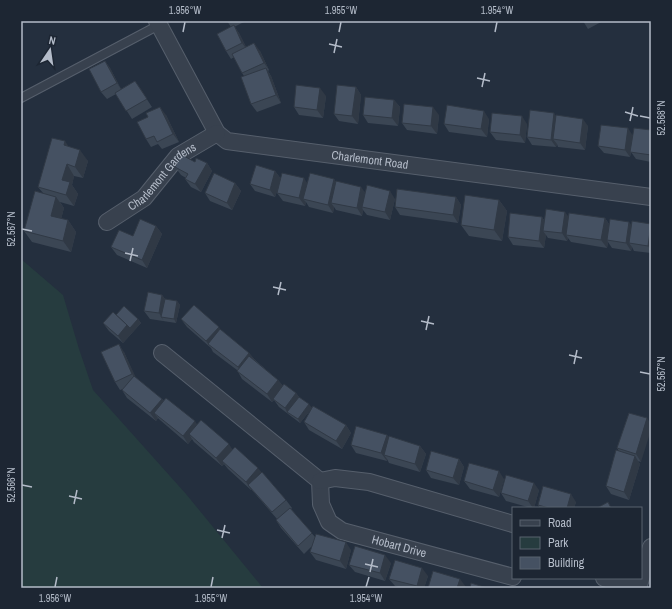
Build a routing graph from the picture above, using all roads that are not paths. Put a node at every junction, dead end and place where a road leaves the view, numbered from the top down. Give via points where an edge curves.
1 (158, 23) edge
2 (21, 98) edge
3 (217, 134) junction
4 (651, 197) edge
5 (107, 222) dead end
6 (162, 353) dead end
7 (320, 481) junction
8 (512, 524) edge
9 (651, 547) edge
10 (642, 575) edge
11 (512, 577) edge
12 (607, 579) edge
13 (638, 588) edge

1 - 2 lane
1 - 3 street
3 - 4 street, Charlemont Road via 227,141
3 - 5 street, Charlemont Gardens via 178,156 144,198
6 - 7 street
7 - 8 street via 335,478 369,482
7 - 11 street, Hobart Drive via 321,504 330,522 342,532
9 - 10 street
12 - 13 street

